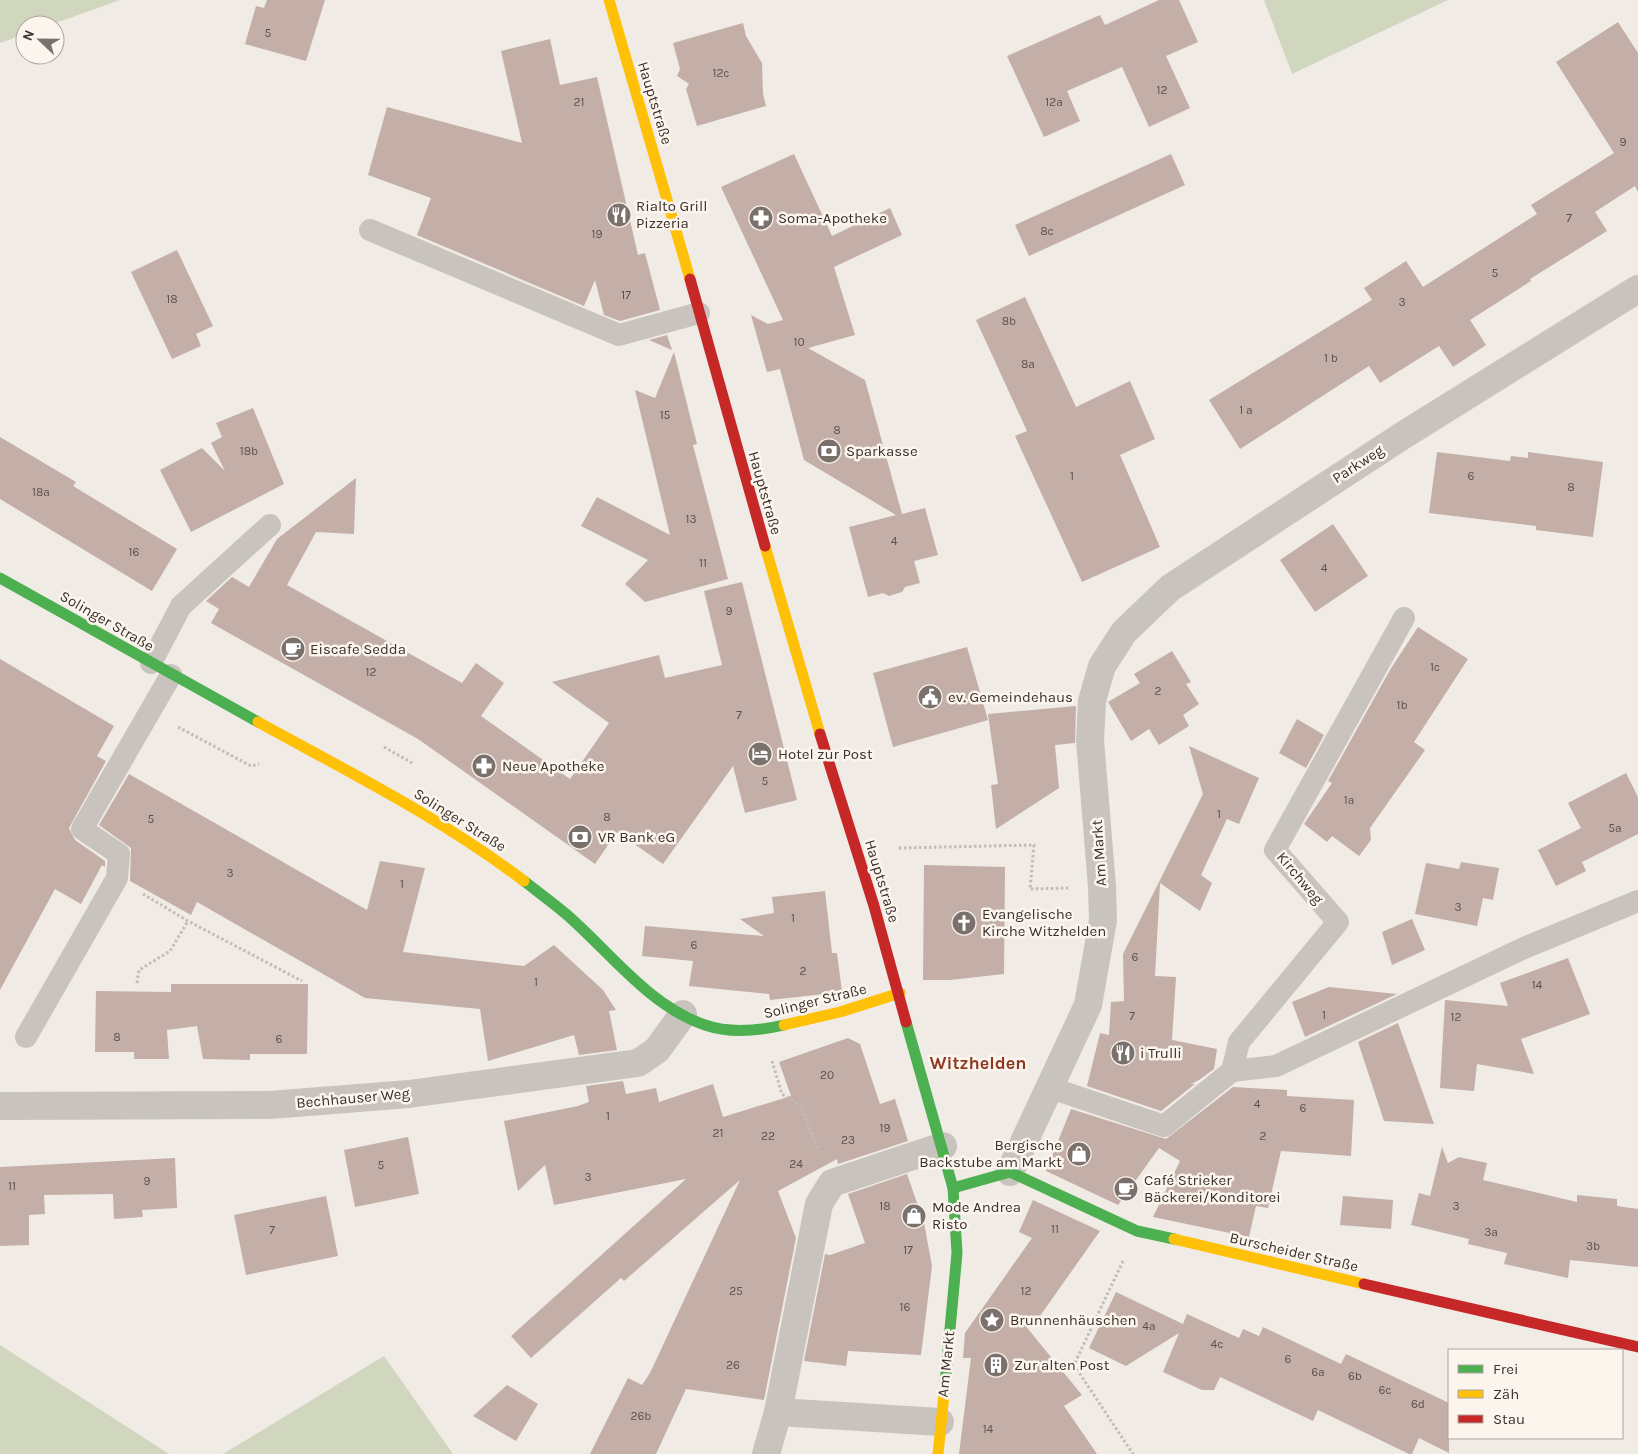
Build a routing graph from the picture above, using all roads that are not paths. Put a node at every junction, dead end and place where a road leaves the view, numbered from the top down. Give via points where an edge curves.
1 (609, 0) edge
2 (370, 230) dead end
3 (1638, 289) edge
4 (699, 313) junction
5 (270, 525) dead end
6 (0, 578) edge
7 (1404, 618) dead end
8 (151, 663) junction
9 (1102, 666) joint
10 (171, 675) junction
11 (1638, 901) edge
12 (900, 993) junction
13 (683, 1014) junction
14 (26, 1036) dead end
15 (1232, 1071) junction
16 (1051, 1088) junction
17 (0, 1106) edge
18 (943, 1146) junction
19 (1010, 1172) junction
20 (953, 1188) junction
21 (1638, 1347) edge
22 (778, 1412) junction
23 (940, 1422) junction
24 (766, 1454) edge
25 (938, 1454) edge

1 - 4 main road, Hauptstraße
2 - 4 lane via 620,335
3 - 9 street, Parkweg via 1402,436 1170,588 1124,632
4 - 12 main road, Hauptstraße via 787,626
5 - 8 lane via 181,606
6 - 8 main road, Solinger Straße
7 - 15 lane, Kirchweg via 1275,850 1338,922 1238,1042
8 - 10 main road, Solinger Straße
9 - 16 street, Am Markt via 1092,701 1090,740 1102,920 1088,1005
10 - 13 main road, Solinger Straße via 402,801 480,848 566,914 643,988
10 - 14 lane via 82,828 119,854 116,878
11 - 15 lane via 1524,948 1276,1066
12 - 13 main road, Solinger Straße via 840,1012 762,1030 736,1031 705,1025
12 - 18 main road, Am Markt
13 - 17 street, Bechhauser Weg via 657,1050 638,1063 467,1087 270,1105
15 - 16 lane via 1164,1126
16 - 19 street, Am Markt
18 - 20 main road, Am Markt
18 - 22 street via 832,1182 819,1204
19 - 20 main road
19 - 21 main road, Burscheider Straße via 1137,1231
20 - 23 main road, Am Markt via 957,1253
22 - 23 street
22 - 24 street
23 - 25 main road, Am Markt

